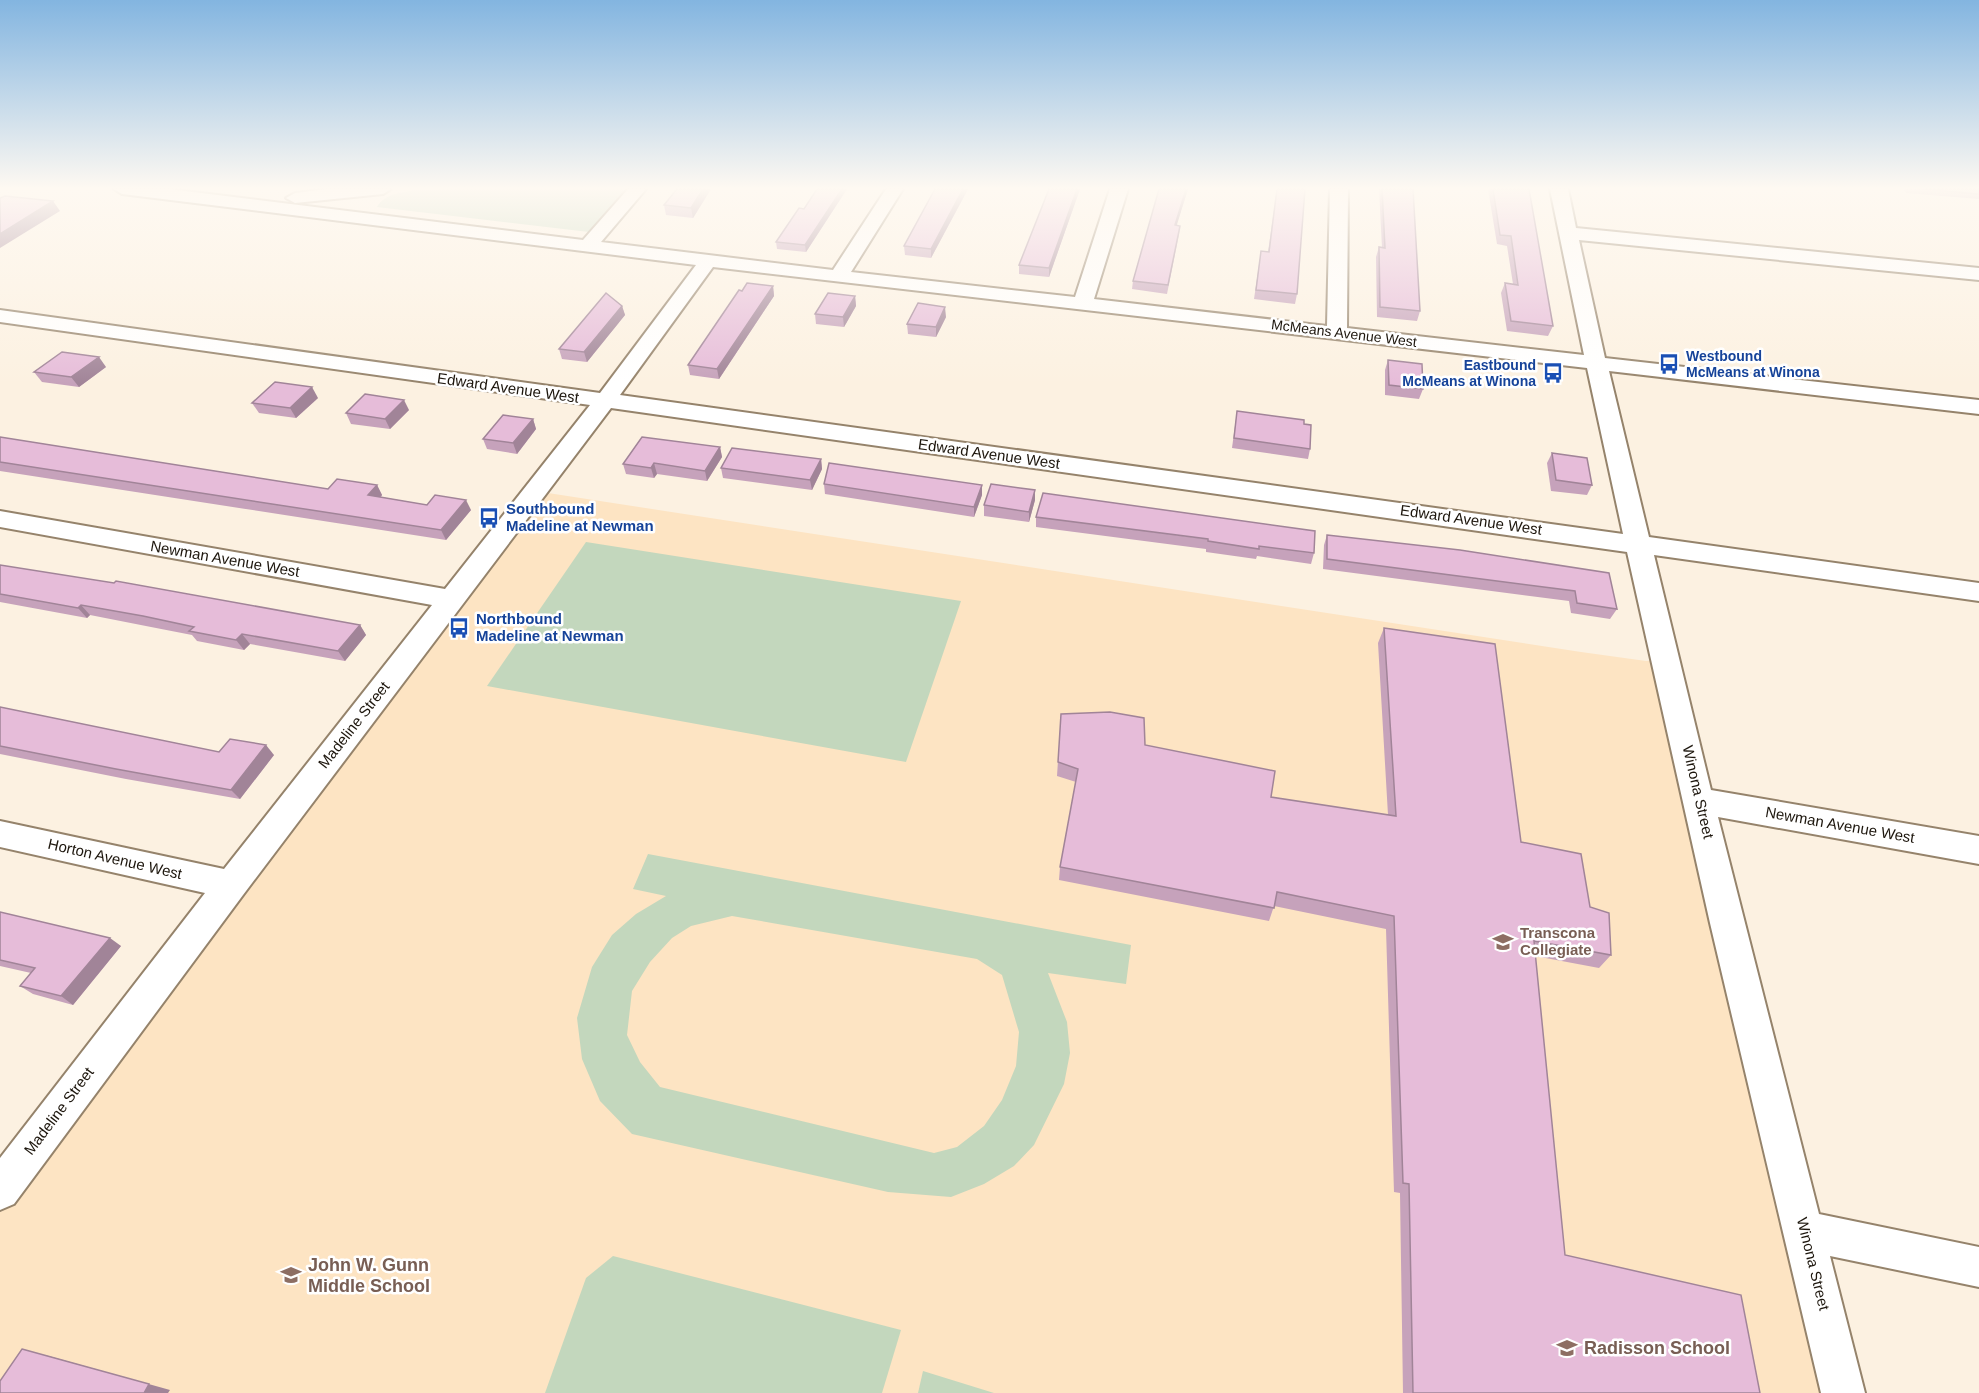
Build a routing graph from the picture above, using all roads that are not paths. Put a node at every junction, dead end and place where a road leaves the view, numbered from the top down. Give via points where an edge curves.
1 (657, 254) edge
2 (853, 254) edge
3 (1099, 254) edge
4 (1338, 254) edge
5 (1573, 254) edge
6 (1779, 254) edge
7 (709, 260) junction
8 (1979, 274) edge
9 (839, 276) junction
10 (1083, 304) junction
11 (0, 316) edge
12 (1337, 332) junction
13 (1596, 363) junction
14 (604, 402) junction
15 (1979, 407) edge
16 (0, 519) edge
17 (1640, 543) junction
18 (1979, 592) edge
19 (451, 599) junction
20 (1700, 801) junction
21 (0, 834) edge
22 (1979, 850) edge
23 (231, 885) junction
24 (0, 1190) edge
25 (1805, 1231) junction
26 (1979, 1267) edge
27 (1843, 1393) edge

1 - 7 street
2 - 9 street
3 - 10 street
4 - 12 street
5 - 13 street, Winona Street
6 - 8 street
7 - 9 street, McMeans Avenue West
7 - 14 street, Madeline Street
9 - 10 street, McMeans Avenue West
10 - 12 street, McMeans Avenue West
11 - 14 street, Edward Avenue West
12 - 13 street, McMeans Avenue West
13 - 15 street, McMeans Avenue West
13 - 17 street, Winona Street
14 - 17 street, Edward Avenue West
14 - 19 street, Madeline Street
16 - 19 street, Newman Avenue West
17 - 18 street, Edward Avenue West
17 - 20 street, Winona Street
19 - 23 street, Madeline Street
20 - 22 street, Newman Avenue West
20 - 25 street, Winona Street
21 - 23 street, Horton Avenue West
23 - 24 street, Madeline Street
25 - 26 street
25 - 27 street, Winona Street

